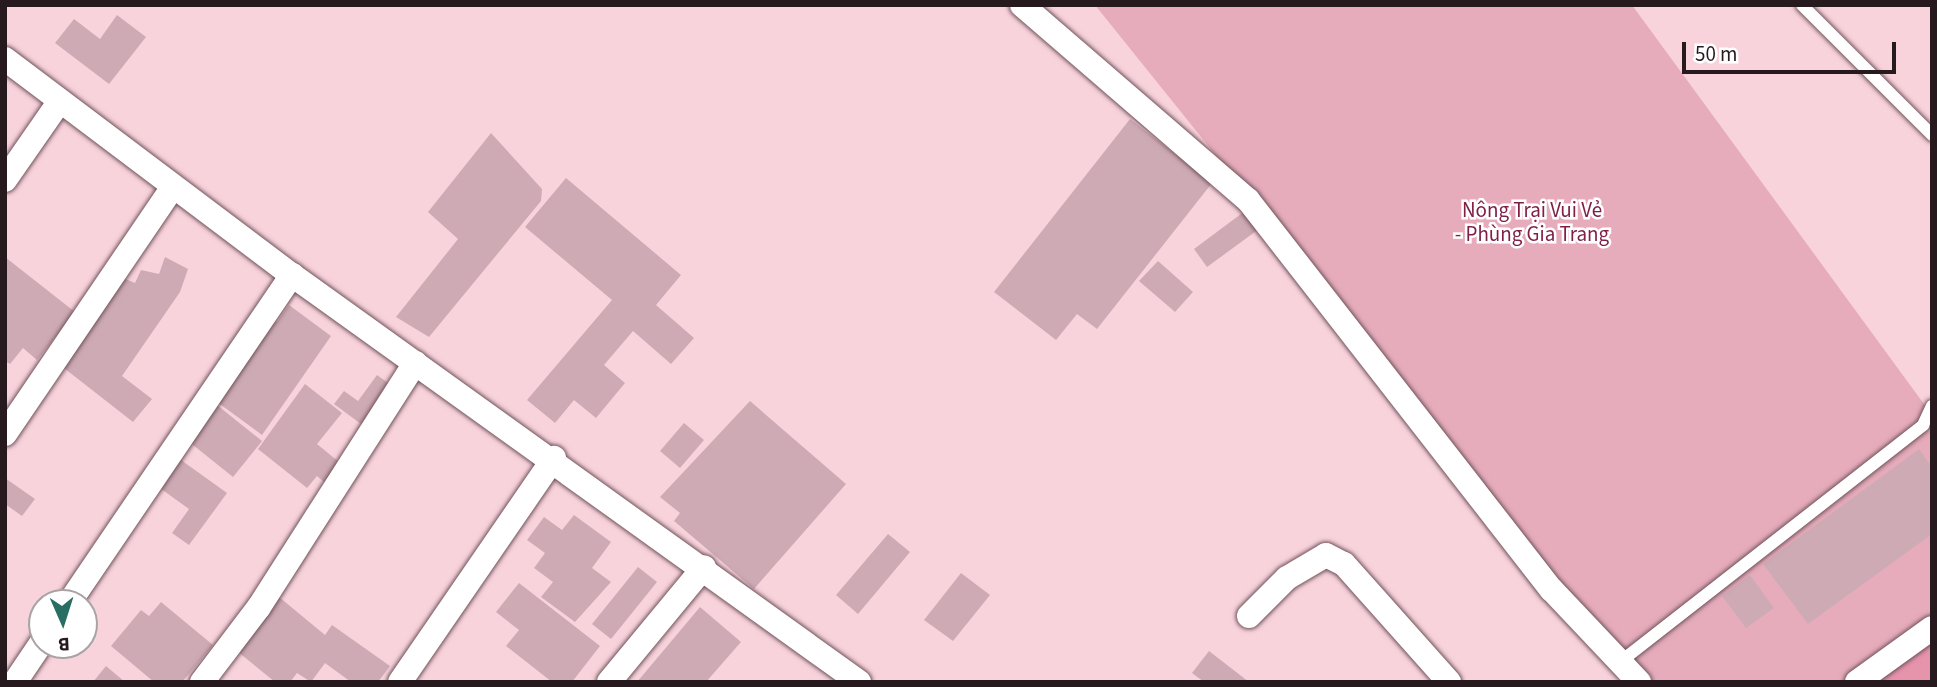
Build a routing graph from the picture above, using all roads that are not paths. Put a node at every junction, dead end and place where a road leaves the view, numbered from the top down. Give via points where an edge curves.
1 (1021, 5) edge
2 (1802, 5) edge
3 (5, 59) edge
4 (60, 101) junction
5 (1932, 135) edge
6 (5, 180) edge
7 (173, 187) junction
8 (292, 275) junction
9 (415, 363) junction
10 (1932, 406) edge
11 (5, 434) edge
12 (554, 458) junction
13 (704, 568) junction
14 (79, 589) edge
15 (1249, 616) dead end
16 (1932, 628) edge
17 (31, 659) edge
18 (1620, 662) junction
19 (15, 682) edge
20 (202, 682) edge
21 (400, 682) edge
22 (609, 682) edge
23 (859, 682) edge
24 (1449, 682) edge
25 (1639, 682) edge
26 (1857, 682) edge

1 - 18 street via 1248,200 1552,590
2 - 5 lane
3 - 4 street
4 - 6 street
4 - 7 street
7 - 8 street
7 - 11 street
8 - 9 street
8 - 14 street
9 - 12 street
9 - 20 street via 259,607
10 - 18 lane via 1923,425
12 - 13 street
12 - 21 street
13 - 22 street
13 - 23 street
15 - 24 street via 1287,578 1326,555 1343,564
16 - 26 street
17 - 19 street
18 - 25 street

